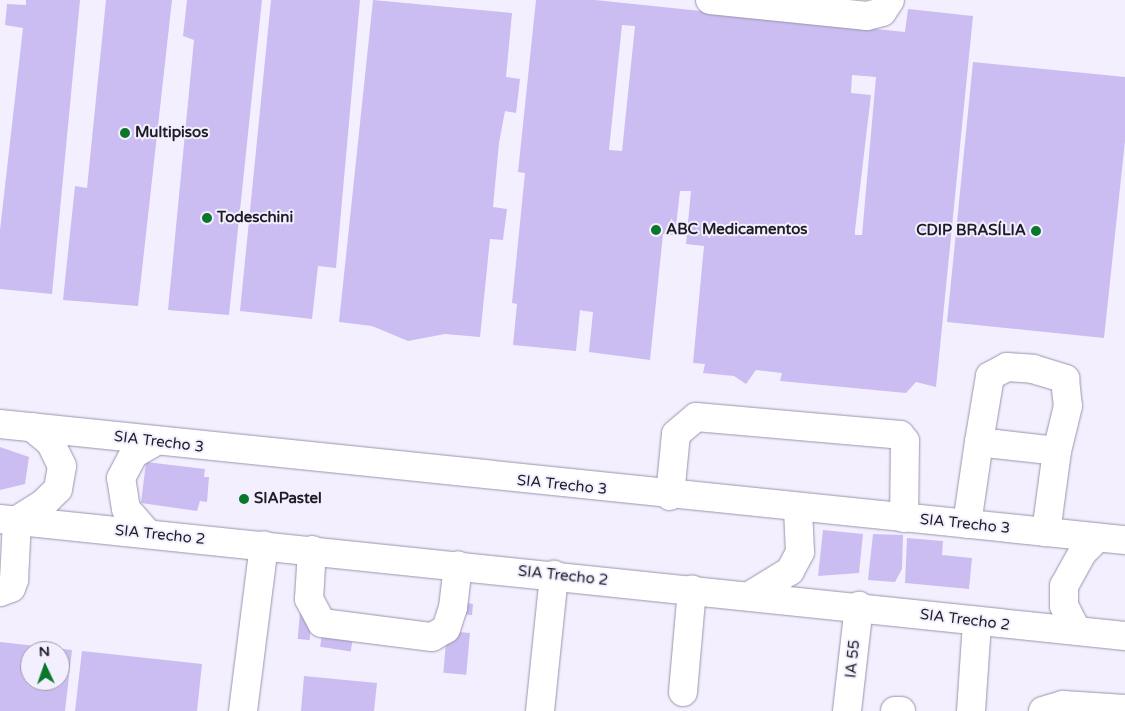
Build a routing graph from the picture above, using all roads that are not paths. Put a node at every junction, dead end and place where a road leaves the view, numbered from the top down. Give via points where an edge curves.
1 (710, 0) edge
2 (890, 0) edge
3 (0, 424) edge
4 (32, 427) junction
5 (155, 442) junction
6 (979, 442) junction
7 (1057, 451) junction
8 (670, 496) junction
9 (798, 510) junction
10 (904, 518) junction
11 (8, 520) edge
12 (967, 524) junction
13 (1046, 532) junction
14 (148, 534) junction
15 (1097, 538) junction
16 (1125, 540) edge
17 (264, 545) junction
18 (312, 550) junction
19 (458, 565) junction
20 (554, 575) junction
21 (692, 589) junction
22 (0, 592) edge
23 (751, 595) junction
24 (859, 606) junction
25 (977, 622) junction
26 (1077, 631) junction
27 (1125, 636) edge
28 (683, 692) dead end
29 (1097, 709) edge
30 (1125, 709) edge
31 (243, 711) edge
32 (540, 711) edge
33 (847, 711) edge
34 (895, 711) edge
35 (901, 711) edge
36 (971, 711) edge
37 (1043, 711) edge

1 - 2 main road via 867,16 882,12
3 - 4 main road, SIA Trecho 3
4 - 5 main road, SIA Trecho 3
4 - 11 main road via 52,443 62,466 58,489 44,504
5 - 8 main road, SIA Trecho 3
5 - 14 main road via 134,454 122,478 126,509
6 - 7 main road
6 - 7 main road via 990,376 1007,367 1033,369 1065,378 1068,406
6 - 12 main road
7 - 13 main road
8 - 9 main road, SIA Trecho 3
8 - 10 main road via 676,434 696,417 900,435 905,441
9 - 10 main road, SIA Trecho 3
9 - 23 main road via 800,552 790,571
10 - 12 main road, SIA Trecho 3
11 - 14 main road, SIA Trecho 2
11 - 22 main road via 14,580 11,588
12 - 13 main road, SIA Trecho 3
13 - 15 main road, SIA Trecho 3
14 - 17 main road, SIA Trecho 2
15 - 16 main road, SIA Trecho 3
15 - 26 main road via 1083,552 1064,586 1064,606
17 - 18 main road, SIA Trecho 2
17 - 31 main road
18 - 19 main road, SIA Trecho 2
18 - 19 main road via 309,599 322,623 432,637 446,629 454,608
19 - 20 main road, SIA Trecho 2
20 - 21 main road, SIA Trecho 2
20 - 32 main road
21 - 23 main road, SIA Trecho 2
21 - 28 main road
23 - 24 main road, SIA Trecho 2
24 - 25 main road, SIA Trecho 2
24 - 33 main road, IA 55
25 - 26 main road, SIA Trecho 2
25 - 36 main road
26 - 27 main road, SIA Trecho 2
29 - 30 main road
29 - 37 main road via 1063,705
34 - 35 main road

